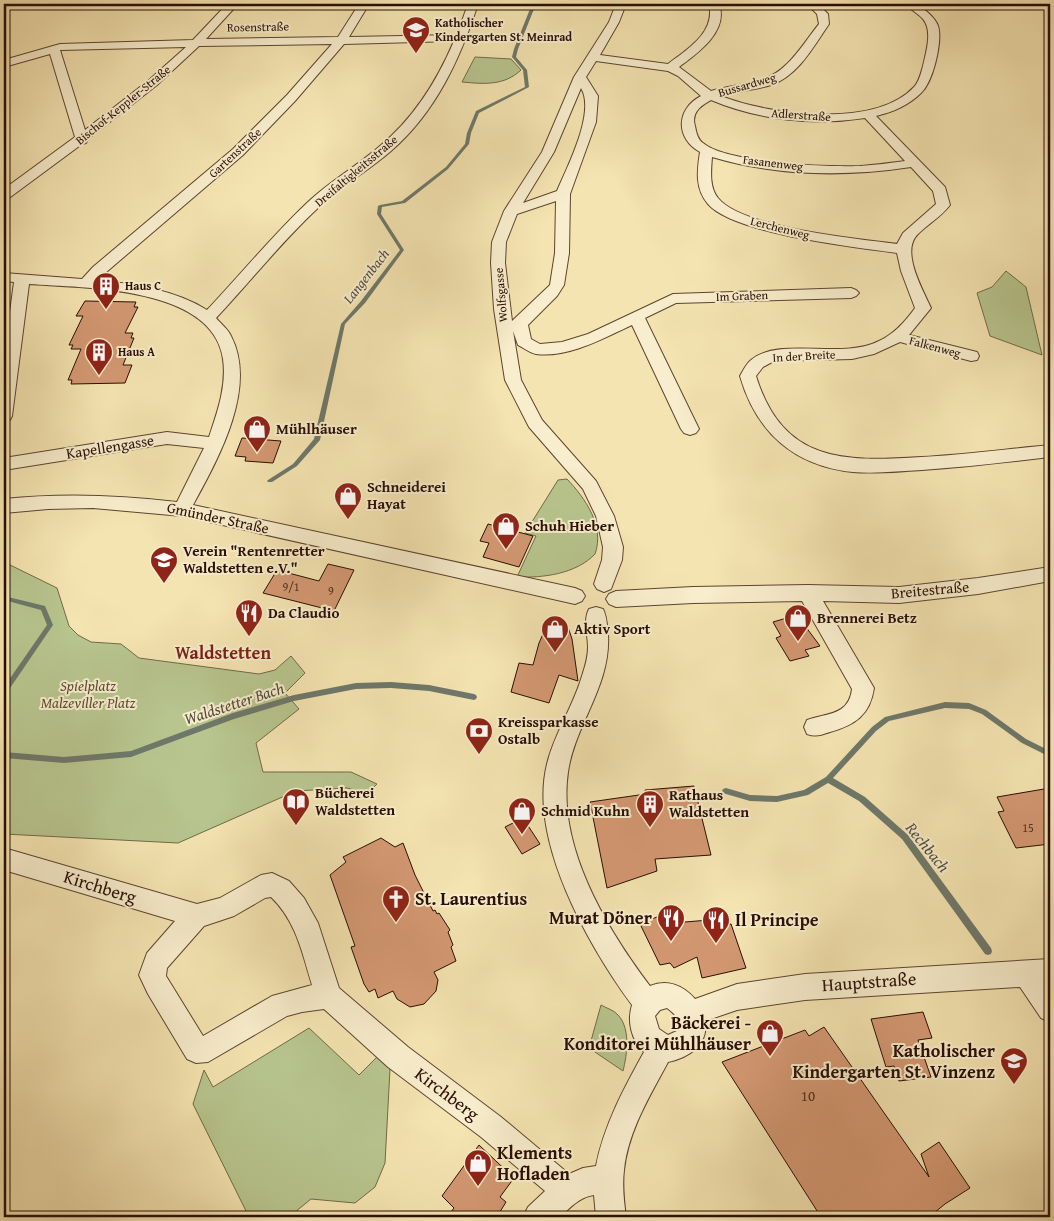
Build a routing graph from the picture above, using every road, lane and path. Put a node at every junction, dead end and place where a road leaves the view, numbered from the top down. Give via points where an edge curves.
1 (233, 4) edge
2 (364, 4) edge
3 (473, 4) edge
4 (621, 4) edge
5 (714, 4) edge
6 (812, 4) edge
7 (911, 4) edge
8 (462, 38) junction
9 (342, 39) junction
10 (198, 42) junction
11 (54, 48) junction
12 (592, 56) junction
13 (4, 64) edge
14 (670, 68) junction
15 (580, 77) junction
16 (710, 96) junction
17 (868, 114) junction
18 (82, 140) junction
19 (706, 152) junction
20 (914, 163) junction
21 (4, 176) edge
22 (8, 192) edge
23 (564, 194) junction
24 (511, 212) junction
25 (902, 249) junction
26 (4, 276) edge
27 (22, 279) junction
28 (86, 284) junction
29 (851, 293) dead end
30 (636, 316) junction
31 (208, 318) junction
32 (520, 324) junction
33 (504, 329) junction
34 (899, 337) junction
35 (970, 356) dead end
36 (4, 416) edge
37 (690, 428) dead end
38 (216, 444) junction
39 (1050, 451) edge
40 (4, 464) edge
41 (4, 506) edge
42 (182, 509) junction
43 (1048, 575) edge
44 (610, 592) junction
45 (808, 593) junction
46 (575, 596) junction
47 (596, 615) junction
48 (815, 727) dead end
49 (4, 859) edge
50 (197, 916) junction
51 (1039, 973) edge
52 (328, 996) junction
53 (647, 1004) junction
54 (1050, 1009) edge
55 (691, 1013) junction
56 (662, 1047) junction
57 (608, 1179) junction
58 (567, 1191) junction
59 (538, 1217) edge
60 (611, 1217) edge

1 - 10 street, Bischof-Keppler-Straße
2 - 9 street, Gartenstraße
3 - 8 street, Dreifaltigkeitsstraße
4 - 12 street, Wolfsgasse via 614,22
5 - 14 street via 716,20 709,34
6 - 16 street, Bussardweg via 822,12 824,24 786,72 770,81
7 - 17 street, Adlerstraße via 927,17 934,29 926,74 918,90 900,104
8 - 9 street, Rosenstraße
8 - 31 street, Dreifaltigkeitsstraße via 442,81 406,127 387,147 316,202 273,244
9 - 10 street, Rosenstraße
9 - 28 street, Gartenstraße via 238,152 98,270
10 - 11 street, Rosenstraße
10 - 18 street, Bischof-Keppler-Straße
11 - 13 street, Rosenstraße
11 - 18 street
12 - 14 street, Adlerstraße
12 - 15 street, Wolfsgasse
14 - 16 street, Adlerstraße
15 - 23 street via 592,96 590,122
15 - 24 street, Wolfsgasse via 548,152
16 - 17 street, Adlerstraße via 771,114 809,118
16 - 19 street via 691,109 687,118 692,137
17 - 20 street
18 - 22 street, Bischof-Keppler-Straße
19 - 20 street, Fasanenweg via 754,162 830,170 874,169
19 - 25 street, Lerchenweg via 705,187 715,204 737,217 807,235
20 - 25 street via 940,190 943,205 906,237
21 - 22 street
23 - 24 street
23 - 32 street via 562,253 557,285 552,294
24 - 33 street, Wolfsgasse via 499,242 499,287
25 - 34 street, In der Breite via 923,308 913,325
26 - 27 street
27 - 28 street
27 - 36 street
28 - 31 street via 155,295
29 - 30 street, Im Graben via 673,299
30 - 32 street, Im Graben via 594,337 548,349 537,349 524,342
30 - 37 street
31 - 38 street via 226,339 231,358 231,389
32 - 33 street
33 - 44 street, Wolfsgasse via 513,380 523,402 535,423 590,486 605,516 612,546
34 - 35 street, Falkenweg
34 - 39 street, In der Breite via 869,352 768,357 756,364 748,376 751,390 777,433 821,458 850,465 915,465
38 - 40 street, Kapellengasse via 167,438
38 - 42 street
41 - 42 street, Gmünder Straße via 61,502
42 - 46 street, Gmünder Straße
43 - 45 street, Breitestraße via 899,595
44 - 45 street, Breitestraße via 684,595
44 - 46 street via 591,582 580,587
44 - 47 street via 612,608
45 - 48 street via 863,688 863,700 850,718
46 - 47 street via 575,602 582,611
47 - 53 street via 598,651 591,681 559,758 554,792 562,842 575,886 601,937
49 - 50 street, Kirchberg
50 - 52 street via 225,908 261,887 272,885 280,889 295,906 309,932
50 - 52 street via 162,953 152,975 196,1050 208,1049 281,1005
51 - 54 street
51 - 55 street, Hauptstraße via 805,987 737,997
52 - 58 street, Kirchberg via 398,1057 491,1127
53 - 55 street via 654,998 668,995 682,1001
53 - 56 street via 642,1014 644,1031 651,1041
55 - 56 street via 692,1029 685,1042 674,1048
56 - 57 street via 620,1128 611,1153
57 - 58 street via 584,1182
57 - 60 street
58 - 59 street

